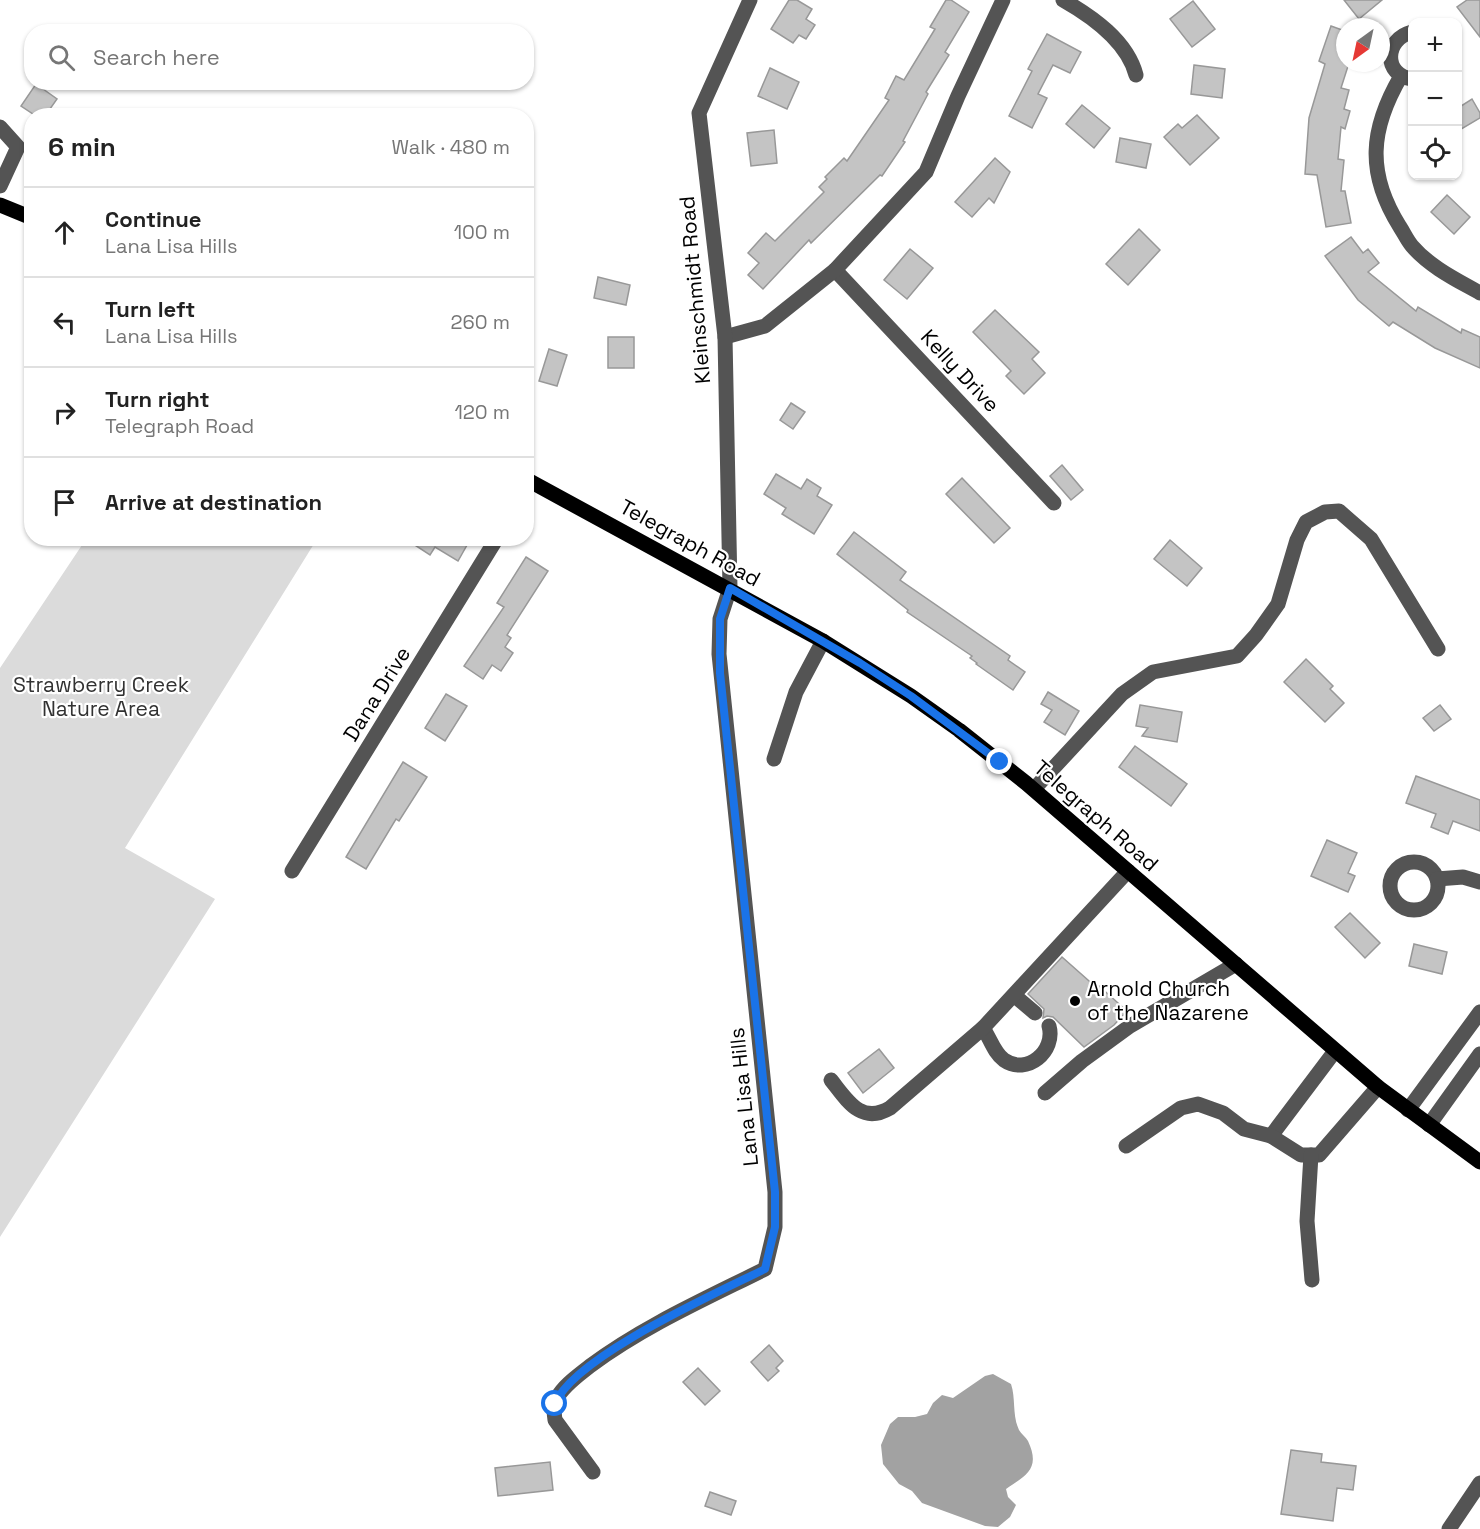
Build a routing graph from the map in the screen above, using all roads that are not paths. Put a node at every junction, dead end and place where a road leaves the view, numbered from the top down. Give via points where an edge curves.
1 (750, 0) edge
2 (1003, 0) edge
3 (1063, 0) edge
4 (1408, 34) edge
5 (1136, 75) dead end
6 (1407, 77) edge
7 (0, 127) edge
8 (0, 186) edge
9 (0, 205) edge
10 (24, 216) edge
11 (836, 270) junction
12 (1480, 293) edge
13 (724, 337) junction
14 (534, 487) edge
15 (1054, 502) dead end
16 (492, 546) edge
17 (730, 588) junction
18 (823, 641) junction
19 (1438, 649) dead end
20 (774, 759) dead end
21 (1034, 789) junction
22 (292, 871) dead end
23 (1128, 871) junction
24 (1437, 879) dead end
25 (1480, 882) edge
26 (1236, 964) junction
27 (1015, 996) junction
28 (1480, 1012) edge
29 (1035, 1013) dead end
30 (1049, 1026) dead end
31 (983, 1028) junction
32 (1335, 1051) junction
33 (1480, 1054) edge
34 (831, 1080) dead end
35 (1378, 1087) junction
36 (1045, 1093) dead end
37 (1408, 1110) junction
38 (1429, 1125) junction
39 (1271, 1136) junction
40 (1126, 1146) dead end
41 (1311, 1155) junction
42 (1480, 1162) edge
43 (1312, 1280) dead end
44 (593, 1472) dead end
45 (1480, 1483) edge
46 (1449, 1529) edge

1 - 13 street, Kleinschmidt Road via 699,113
2 - 11 street via 926,172
3 - 5 street via 1092,16 1132,58
4 - 6 street via 1400,36 1391,53 1393,66
6 - 12 street via 1393,91 1378,131 1376,163 1383,197 1413,247 1438,269
7 - 8 street via 18,147
9 - 10 main road
11 - 13 street via 765,326
11 - 15 street, Kelly Drive
13 - 17 street, Kleinschmidt Road
14 - 17 main road, Telegraph Road
16 - 22 street, Dana Drive
17 - 18 main road, Telegraph Road
17 - 44 street, Lana Lisa Hills via 720,619 720,673 775,1192 775,1227 765,1269 627,1341 578,1376 558,1396 555,1420
18 - 20 street via 795,692
18 - 21 main road, Telegraph Road via 911,696
19 - 21 street via 1371,539 1339,512 1325,512 1306,522 1278,604 1237,656 1153,672 1122,694
21 - 23 main road, Telegraph Road
23 - 26 main road, Telegraph Road
23 - 27 street
24 - 25 street via 1463,877
26 - 32 main road, Telegraph Road
26 - 36 street via 1130,1026
27 - 29 street
27 - 31 street
28 - 37 street
30 - 31 street via 1045,1051 1034,1061 1020,1065 997,1053
31 - 34 street via 884,1112 871,1114 858,1109
32 - 35 main road, Telegraph Road
32 - 39 street
33 - 38 street
35 - 37 main road, Telegraph Road
35 - 41 street via 1318,1155
37 - 38 main road, Telegraph Road
38 - 42 main road, Telegraph Road
39 - 40 street via 1244,1129 1223,1113 1198,1104 1181,1108
39 - 41 street via 1301,1155
41 - 43 street via 1307,1221
45 - 46 street

